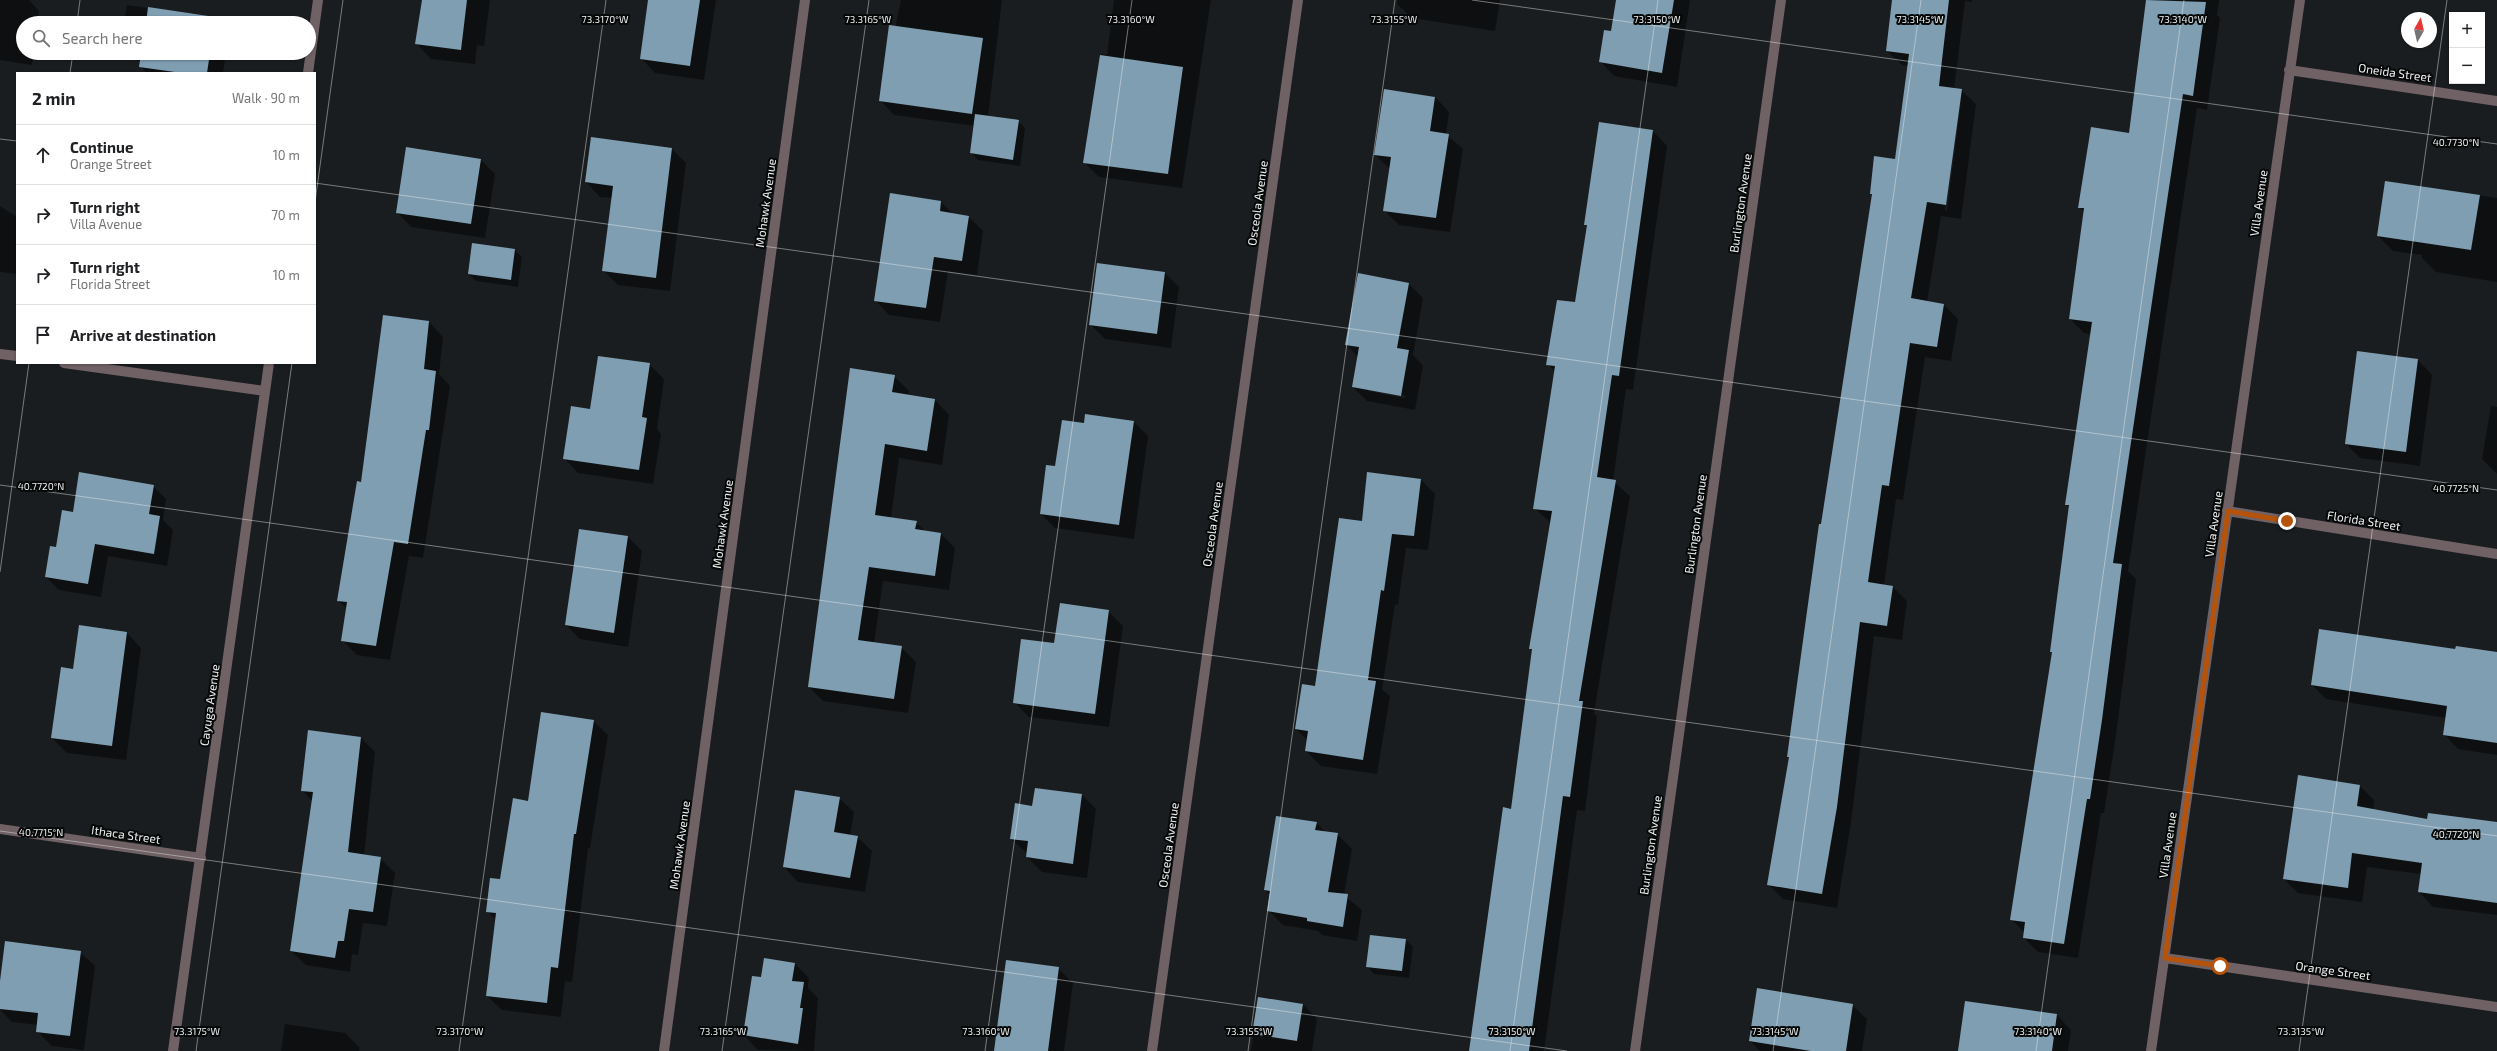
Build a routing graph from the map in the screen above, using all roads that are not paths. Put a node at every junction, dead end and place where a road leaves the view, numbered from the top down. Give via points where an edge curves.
1 (318, 0) edge
2 (805, 0) edge
3 (1298, 0) edge
4 (1781, 0) edge
5 (2300, 0) edge
6 (316, 16) edge
7 (310, 60) edge
8 (2290, 70) junction
9 (308, 72) edge
10 (2497, 101) edge
11 (0, 354) edge
12 (16, 356) edge
13 (71, 364) edge
14 (269, 364) edge
15 (265, 391) junction
16 (2228, 511) junction
17 (2497, 554) edge
18 (0, 829) edge
19 (201, 858) junction
20 (2165, 958) junction
21 (2497, 1007) edge
22 (173, 1051) edge
23 (664, 1051) edge
24 (1152, 1051) edge
25 (1634, 1051) edge
26 (2151, 1051) edge

1 - 6 street
2 - 23 street, Mohawk Avenue
3 - 24 street, Osceola Avenue
4 - 25 street, Burlington Avenue
5 - 8 street, Villa Avenue
7 - 9 street
8 - 10 street, Oneida Street
8 - 16 street, Villa Avenue
11 - 12 street
13 - 15 street
14 - 15 street, Cayuga Avenue
15 - 19 street, Cayuga Avenue
16 - 17 street, Florida Street
16 - 20 street, Villa Avenue
18 - 19 street, Ithaca Street
19 - 22 street, Cayuga Avenue
20 - 21 street, Orange Street
20 - 26 street, Villa Avenue

